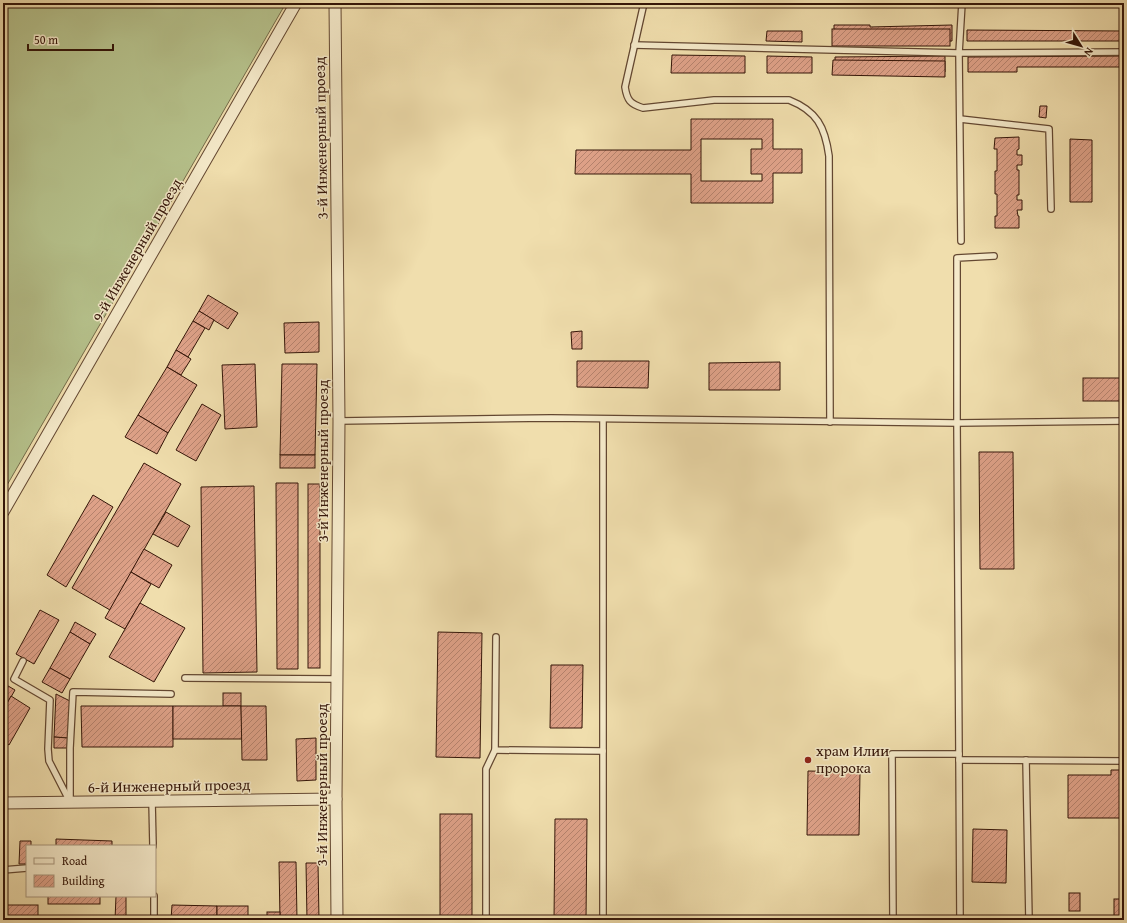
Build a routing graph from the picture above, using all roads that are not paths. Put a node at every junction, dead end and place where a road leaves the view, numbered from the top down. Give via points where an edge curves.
1 (296, 3) edge
2 (335, 3) edge
3 (644, 3) edge
4 (962, 3) edge
5 (634, 45) junction
6 (1124, 52) edge
7 (959, 53) junction
8 (960, 119) junction
9 (1051, 209) dead end
10 (961, 241) dead end
11 (994, 256) dead end
12 (603, 419) junction
13 (339, 421) junction
14 (1124, 421) edge
15 (830, 422) junction
16 (957, 423) junction
17 (3, 512) edge
18 (496, 637) dead end
19 (23, 661) dead end
20 (185, 678) dead end
21 (337, 678) junction
22 (171, 694) dead end
23 (495, 750) junction
24 (603, 751) junction
25 (959, 757) junction
26 (1026, 760) junction
27 (1124, 761) edge
28 (336, 799) junction
29 (152, 801) junction
30 (70, 802) junction
31 (3, 803) edge
32 (153, 845) edge
33 (26, 868) edge
34 (3, 870) edge
35 (154, 897) edge
36 (154, 920) edge
37 (337, 920) edge
38 (486, 920) edge
39 (603, 920) edge
40 (893, 920) edge
41 (960, 920) edge
42 (1029, 920) edge

1 - 17 street, 9-й Инженерный проезд
2 - 13 street, 3-й Инженерный проезд
3 - 5 lane
4 - 7 lane
5 - 7 lane
5 - 15 lane via 625,87 627,97 634,105 643,108 714,100 789,100 812,114 821,125 827,142 828,156
6 - 7 lane
7 - 8 lane
8 - 9 lane via 1049,129
8 - 10 lane
11 - 16 lane via 957,258
12 - 13 lane
12 - 15 lane
12 - 24 lane
13 - 21 street, 3-й Инженерный проезд
14 - 16 lane
15 - 16 lane
16 - 25 lane
18 - 23 lane
19 - 30 lane via 14,679 50,700 49,761
20 - 21 lane
21 - 28 street, 3-й Инженерный проезд
22 - 30 lane via 73,692
23 - 24 lane
23 - 38 lane via 486,769
24 - 39 lane
25 - 26 lane
25 - 40 lane via 892,754
25 - 41 lane
26 - 27 lane
26 - 42 lane
28 - 29 street, 6-й Инженерный проезд
28 - 37 street, 3-й Инженерный проезд
29 - 30 street, 6-й Инженерный проезд
29 - 32 lane
30 - 31 street, 6-й Инженерный проезд
33 - 34 lane
35 - 36 lane

